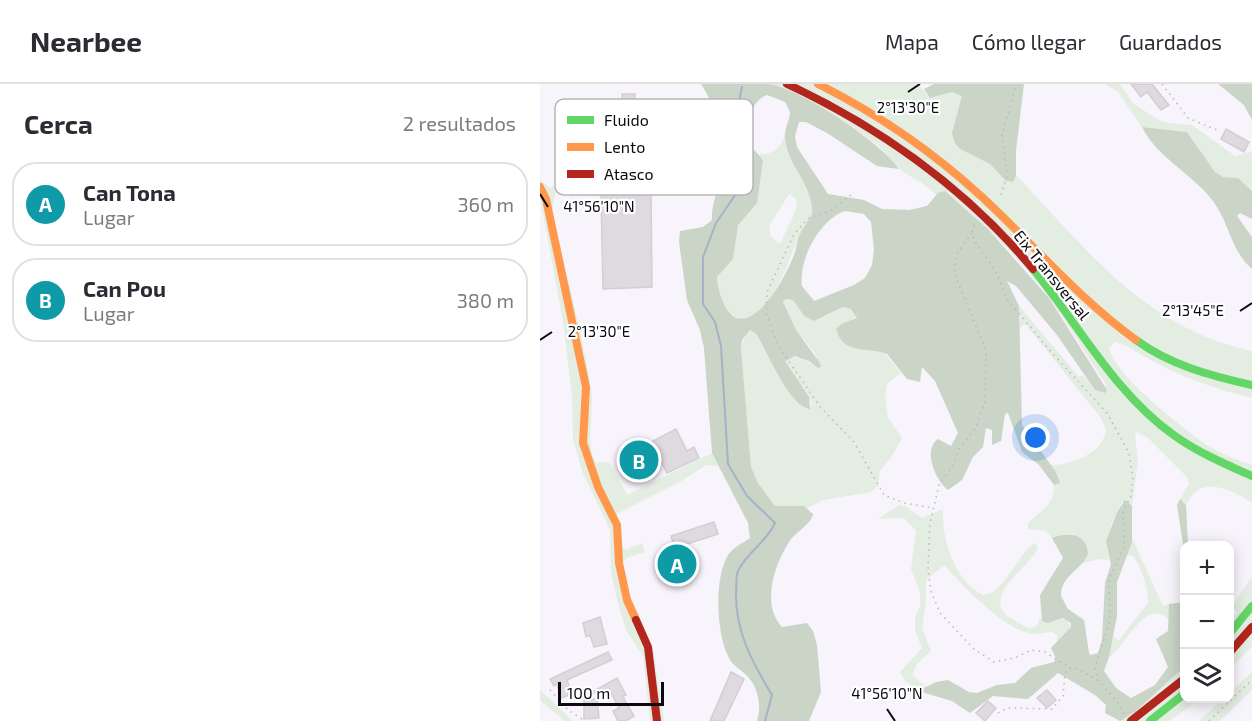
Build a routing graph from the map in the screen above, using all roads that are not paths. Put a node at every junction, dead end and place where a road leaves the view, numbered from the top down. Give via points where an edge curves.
1 (787, 84) edge
2 (818, 84) edge
3 (540, 187) edge
4 (1252, 385) edge
5 (1252, 476) edge
6 (1252, 606) edge
7 (1252, 627) edge
8 (1234, 628) edge
9 (1233, 649) edge
10 (1180, 683) edge
11 (1180, 698) edge
12 (1129, 719) edge
13 (657, 721) edge
14 (1150, 721) edge

1 - 5 main road, Eix Transversal via 867,127 948,184 1024,258 1109,372 1155,422 1215,461
2 - 4 main road via 874,115 959,176 1121,332 1160,357 1196,372
3 - 13 main road via 546,199 586,387 583,444 617,525 619,563 627,600 648,647
6 - 8 main road
7 - 9 main road
10 - 12 main road
11 - 14 main road

